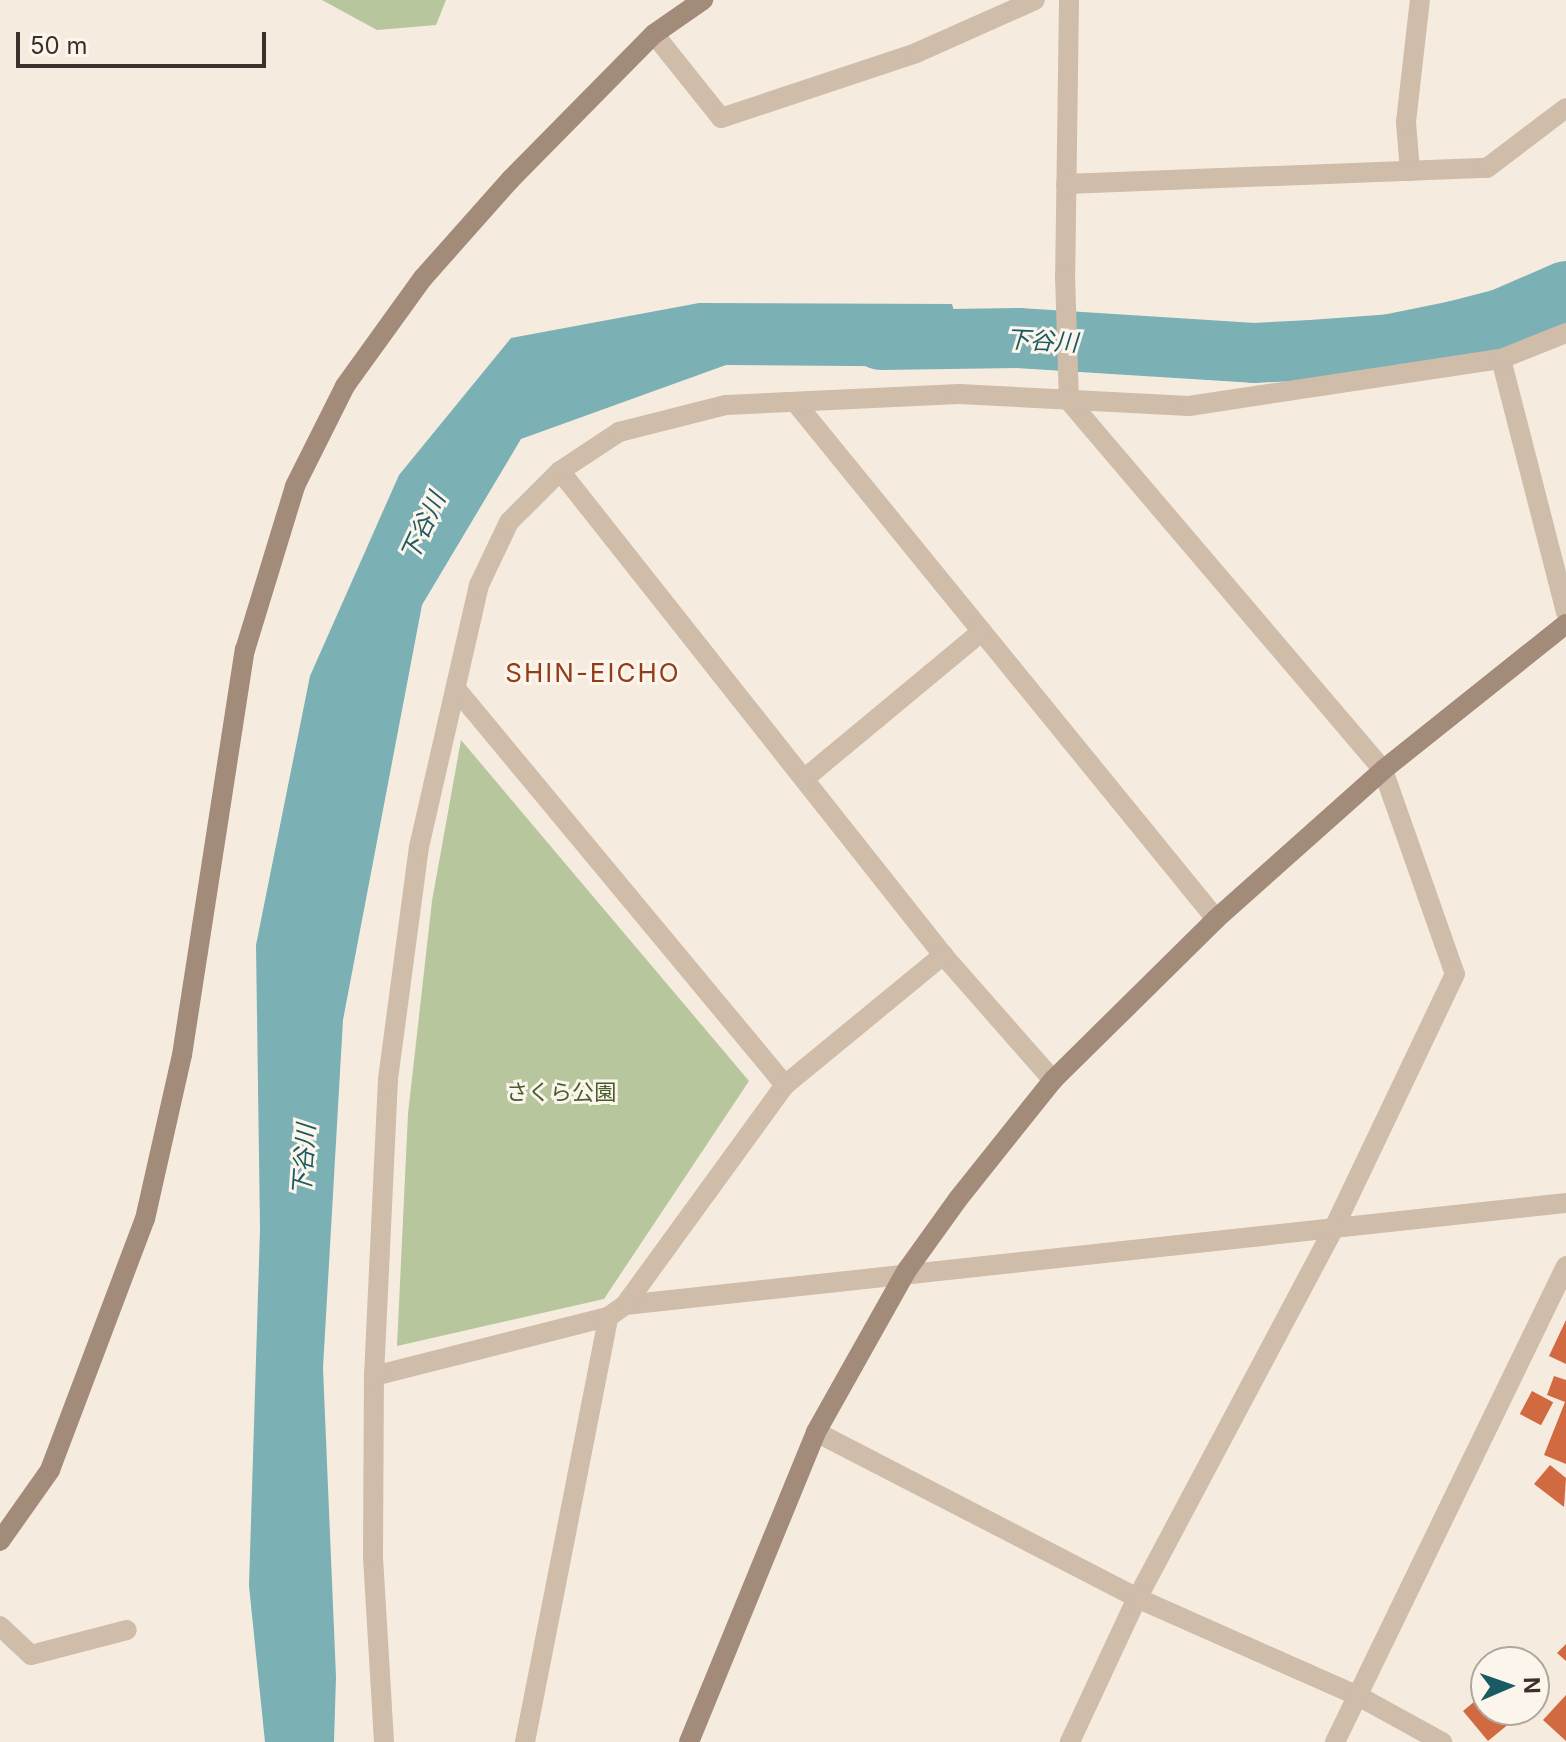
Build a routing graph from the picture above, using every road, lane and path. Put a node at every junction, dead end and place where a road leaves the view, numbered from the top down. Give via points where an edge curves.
1 (703, 0) edge
2 (1035, 0) edge
3 (1069, 0) edge
4 (1420, 0) edge
5 (654, 34) junction
6 (1566, 108) edge
7 (1410, 171) junction
8 (1066, 184) junction
9 (1566, 333) edge
10 (1501, 359) junction
11 (1069, 401) junction
12 (795, 402) junction
13 (560, 471) junction
14 (1566, 613) edge
15 (1566, 624) edge
16 (982, 631) junction
17 (456, 689) junction
18 (1383, 770) junction
19 (804, 779) junction
20 (1216, 919) junction
21 (943, 955) junction
22 (1053, 1080) junction
23 (785, 1085) junction
24 (1566, 1203) edge
25 (1333, 1230) junction
26 (1566, 1266) edge
27 (907, 1270) junction
28 (616, 1311) junction
29 (374, 1376) junction
30 (816, 1432) junction
31 (0, 1541) edge
32 (1137, 1598) junction
33 (0, 1626) edge
34 (127, 1630) dead end
35 (1360, 1697) junction
36 (384, 1742) edge
37 (525, 1742) edge
38 (689, 1742) edge
39 (1070, 1742) edge
40 (1335, 1742) edge
41 (1442, 1742) edge

1 - 5 street
2 - 5 street via 916,53 721,118
3 - 8 street
4 - 7 street via 1406,122
5 - 31 street via 510,180 423,278 345,386 295,486 245,650 182,1055 145,1219 50,1470
6 - 7 street via 1487,168
7 - 8 street
8 - 11 street
9 - 10 street
10 - 11 street via 1189,406
10 - 14 street
11 - 12 street via 959,394
11 - 18 street
12 - 13 street via 726,405 619,432
12 - 16 street
13 - 17 street via 509,522 479,585
13 - 19 street
15 - 18 street
16 - 19 street
16 - 20 street
17 - 23 street
17 - 29 street via 419,847 388,1079
18 - 20 street
18 - 25 street via 1455,974
19 - 21 street
20 - 22 street
21 - 22 street
21 - 23 street
22 - 27 street
23 - 28 street
24 - 25 street
25 - 27 street
25 - 32 street
26 - 35 street
27 - 28 street
27 - 30 street
28 - 29 street
28 - 37 street
29 - 36 street via 373,1558
30 - 32 street
30 - 38 street
32 - 35 street
32 - 39 street
33 - 34 street via 31,1655
35 - 40 street
35 - 41 street

